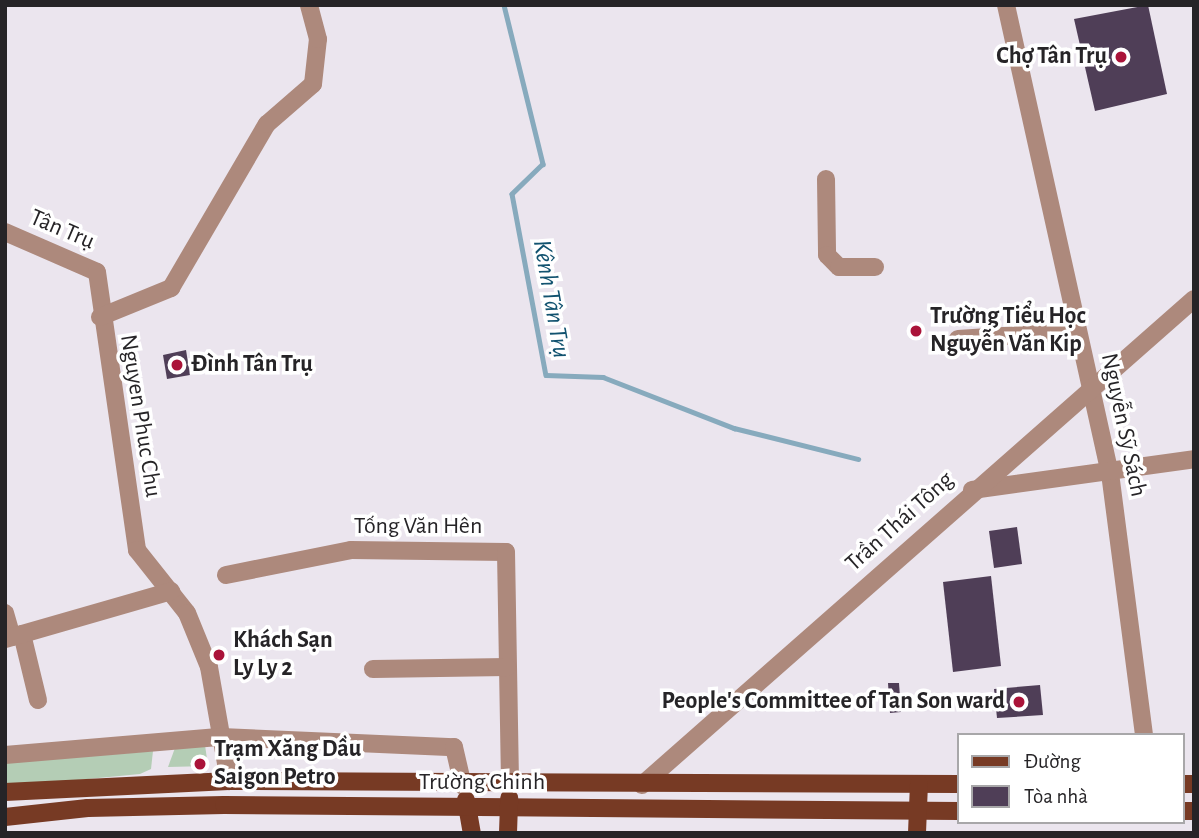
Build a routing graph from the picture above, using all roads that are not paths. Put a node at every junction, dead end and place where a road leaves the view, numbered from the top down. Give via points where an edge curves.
1 (310, 5) edge
2 (1006, 5) edge
3 (826, 180) dead end
4 (5, 232) edge
5 (874, 267) dead end
6 (1194, 299) edge
7 (100, 317) junction
8 (1078, 331) junction
9 (958, 340) dead end
10 (1089, 385) junction
11 (1194, 459) edge
12 (1110, 473) junction
13 (972, 490) junction
14 (226, 575) dead end
15 (171, 591) junction
16 (5, 613) edge
17 (13, 637) edge
18 (507, 667) junction
19 (373, 669) dead end
20 (38, 699) dead end
21 (1144, 733) edge
22 (221, 737) junction
23 (5, 755) edge
24 (229, 781) junction
25 (919, 784) junction
26 (958, 784) edge
27 (510, 785) junction
28 (463, 786) junction
29 (642, 786) junction
30 (5, 792) edge
31 (468, 808) junction
32 (509, 808) junction
33 (918, 811) junction
34 (958, 811) edge
35 (5, 817) edge
36 (472, 833) edge
37 (508, 833) edge
38 (917, 833) edge

1 - 7 street, Nguyen Phuc Chu via 318,39 313,84 267,124 171,288
2 - 8 street, Nguyễn Sỹ Sách
3 - 5 street via 827,255 839,267
4 - 7 street, Tân Trụ via 97,272
6 - 10 street, Trần Thái Tông
7 - 15 street, Nguyen Phuc Chu via 137,551
8 - 9 street
8 - 10 street, Nguyễn Sỹ Sách
10 - 12 street, Nguyễn Sỹ Sách
10 - 13 street, Trần Thái Tông
11 - 12 street
12 - 13 street
12 - 21 street, Nguyễn Sỹ Sách
13 - 29 street, Trần Thái Tông
14 - 18 street, Tống Văn Hên via 351,550 506,552
15 - 17 street
15 - 22 street, Nguyen Phuc Chu via 208,667
16 - 17 street
17 - 20 street
18 - 19 street
18 - 27 street, Tống Văn Hên
22 - 23 street, Trường Chinh
22 - 24 street, Nguyen Phuc Chu
22 - 28 street, Trường Chinh via 454,747
24 - 28 main road, Trường Chinh
24 - 30 main road, Trường Chinh
25 - 26 main road, Trường Chinh
25 - 29 main road, Trường Chinh
25 - 33 main road
27 - 28 main road, Trường Chinh
27 - 29 main road, Trường Chinh
27 - 32 main road
28 - 31 main road
31 - 32 main road, Trường Chinh
31 - 35 main road, Trường Chinh via 101,807
31 - 36 main road
32 - 33 main road, Trường Chinh
32 - 37 main road
33 - 34 main road, Trường Chinh
33 - 38 main road

